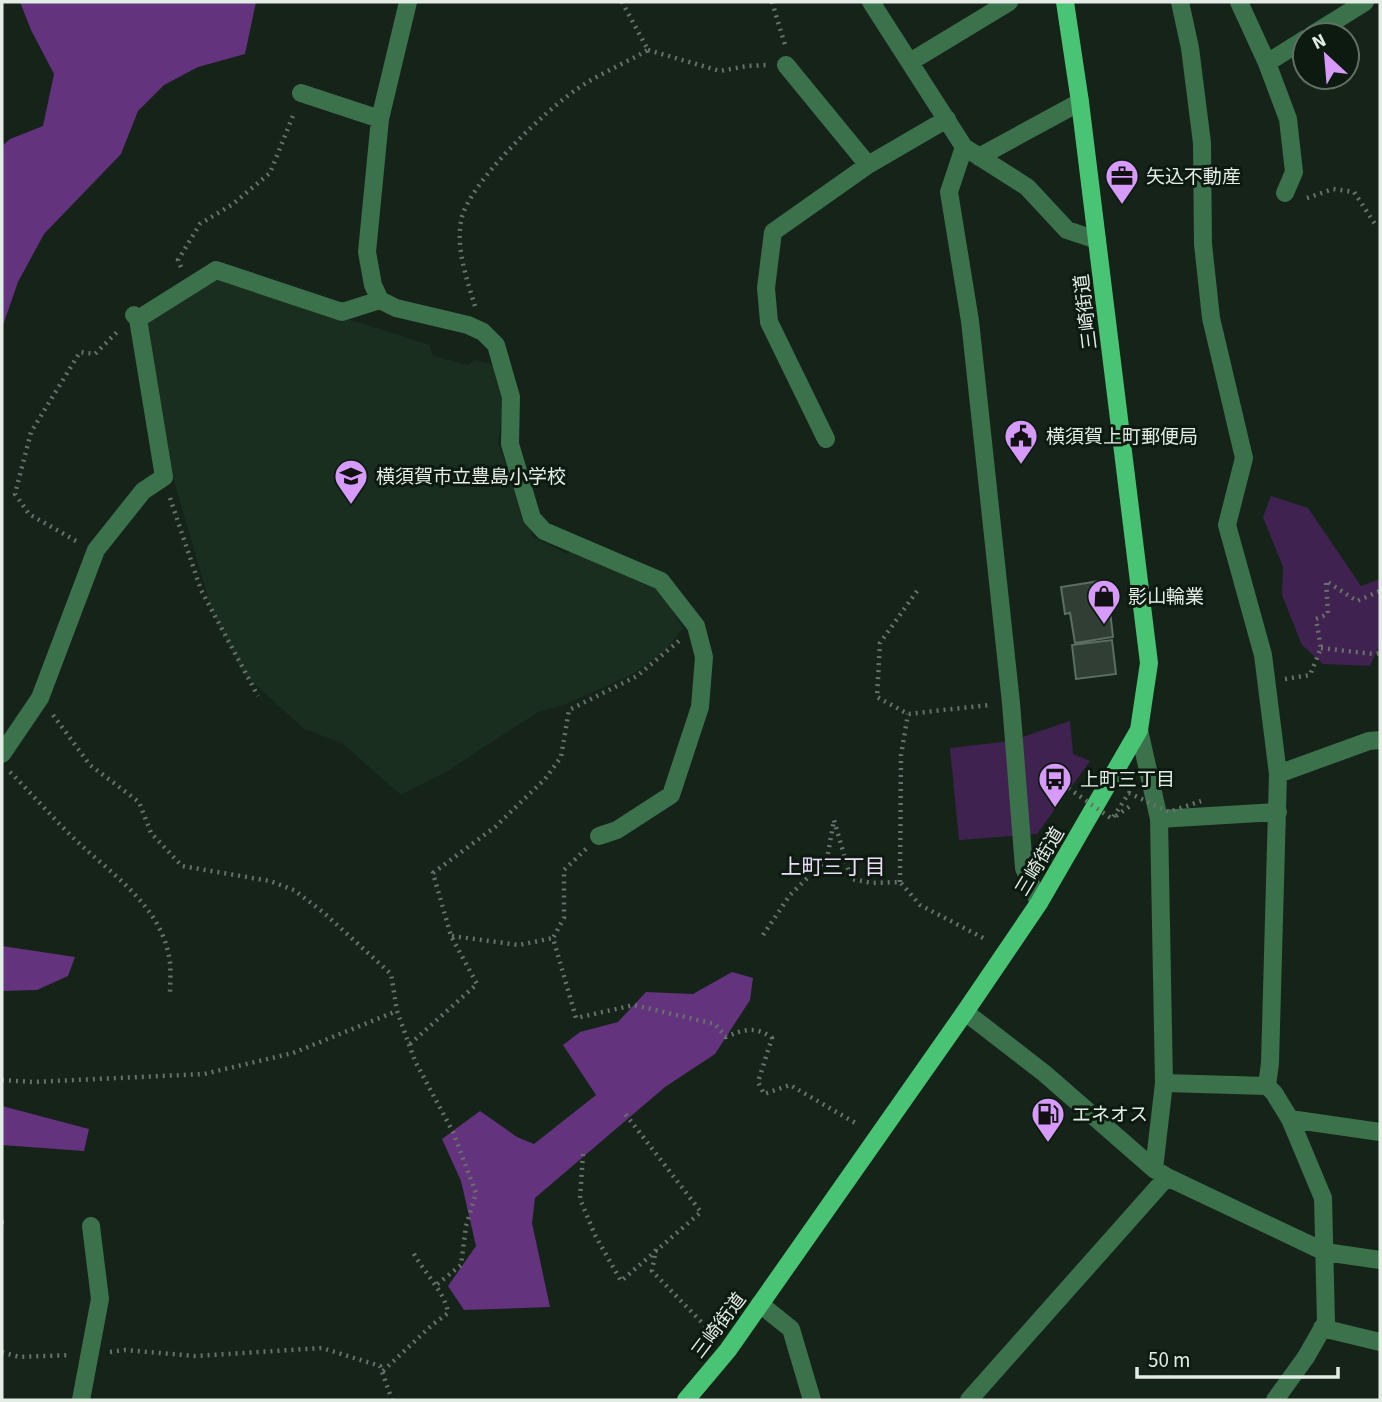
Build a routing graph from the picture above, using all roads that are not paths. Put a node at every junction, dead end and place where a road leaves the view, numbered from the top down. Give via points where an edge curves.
1 (408, 2) edge
2 (870, 2) edge
3 (1009, 2) edge
4 (1065, 2) edge
5 (1180, 2) edge
6 (1239, 2) edge
7 (1365, 2) edge
8 (1334, 21) edge
9 (1291, 48) edge
10 (910, 62) junction
11 (1267, 63) junction
12 (786, 65) road end
13 (301, 93) road end
14 (1080, 102) junction
15 (380, 119) junction
16 (947, 119) junction
17 (972, 152) junction
18 (869, 165) junction
19 (1285, 193) road end
20 (1097, 240) junction
21 (380, 300) junction
22 (826, 439) dead end
23 (1139, 730) junction
24 (1380, 740) edge
25 (2, 754) edge
26 (1278, 774) junction
27 (1278, 812) junction
28 (1159, 819) junction
29 (599, 836) road end
30 (1039, 904) junction
31 (965, 1012) junction
32 (1164, 1083) junction
33 (1267, 1086) junction
34 (1290, 1119) junction
35 (1380, 1132) edge
36 (1161, 1173) junction
37 (91, 1226) dead end
38 (1325, 1252) junction
39 (1380, 1259) edge
40 (760, 1304) junction
41 (1322, 1328) junction
42 (1380, 1342) edge
43 (81, 1400) edge
44 (686, 1400) edge
45 (812, 1400) edge
46 (969, 1400) edge
47 (1275, 1400) edge

1 - 15 street
2 - 10 street
3 - 10 street
4 - 14 main road, 三崎街道
5 - 26 street via 1191,48 1202,144 1203,243 1211,318 1244,457 1227,525 1263,655
6 - 11 street
7 - 8 street
9 - 11 street
10 - 16 street
11 - 19 street via 1288,119 1294,172
12 - 18 street
13 - 15 street
14 - 17 street
14 - 20 main road, 三崎街道
15 - 21 street via 367,252
16 - 17 street
16 - 18 street
17 - 20 street via 1027,187 1067,230
17 - 30 street via 949,192 970,321 1024,868
18 - 22 street via 774,232 766,288 769,322
20 - 23 main road, 三崎街道 via 1149,663
21 - 25 street via 342,312 216,270 136,317 163,477 143,491 96,550 40,698
21 - 29 street via 396,309 467,325 496,345 512,397 510,444 532,518 544,531 661,580 696,626 704,657 700,707 671,795 617,830
23 - 28 street
23 - 30 main road, 三崎街道
24 - 26 street
26 - 27 street
27 - 28 street
27 - 33 street
28 - 32 street
30 - 31 main road, 三崎街道
31 - 36 street
31 - 40 main road, 三崎街道
32 - 33 street
32 - 36 street
33 - 34 street
34 - 35 street
34 - 38 street via 1323,1198
36 - 38 street
36 - 46 street
37 - 43 street via 100,1299
38 - 39 street
38 - 41 street via 1326,1322
40 - 44 main road, 三崎街道
40 - 45 street via 791,1329
41 - 42 street
41 - 47 street

